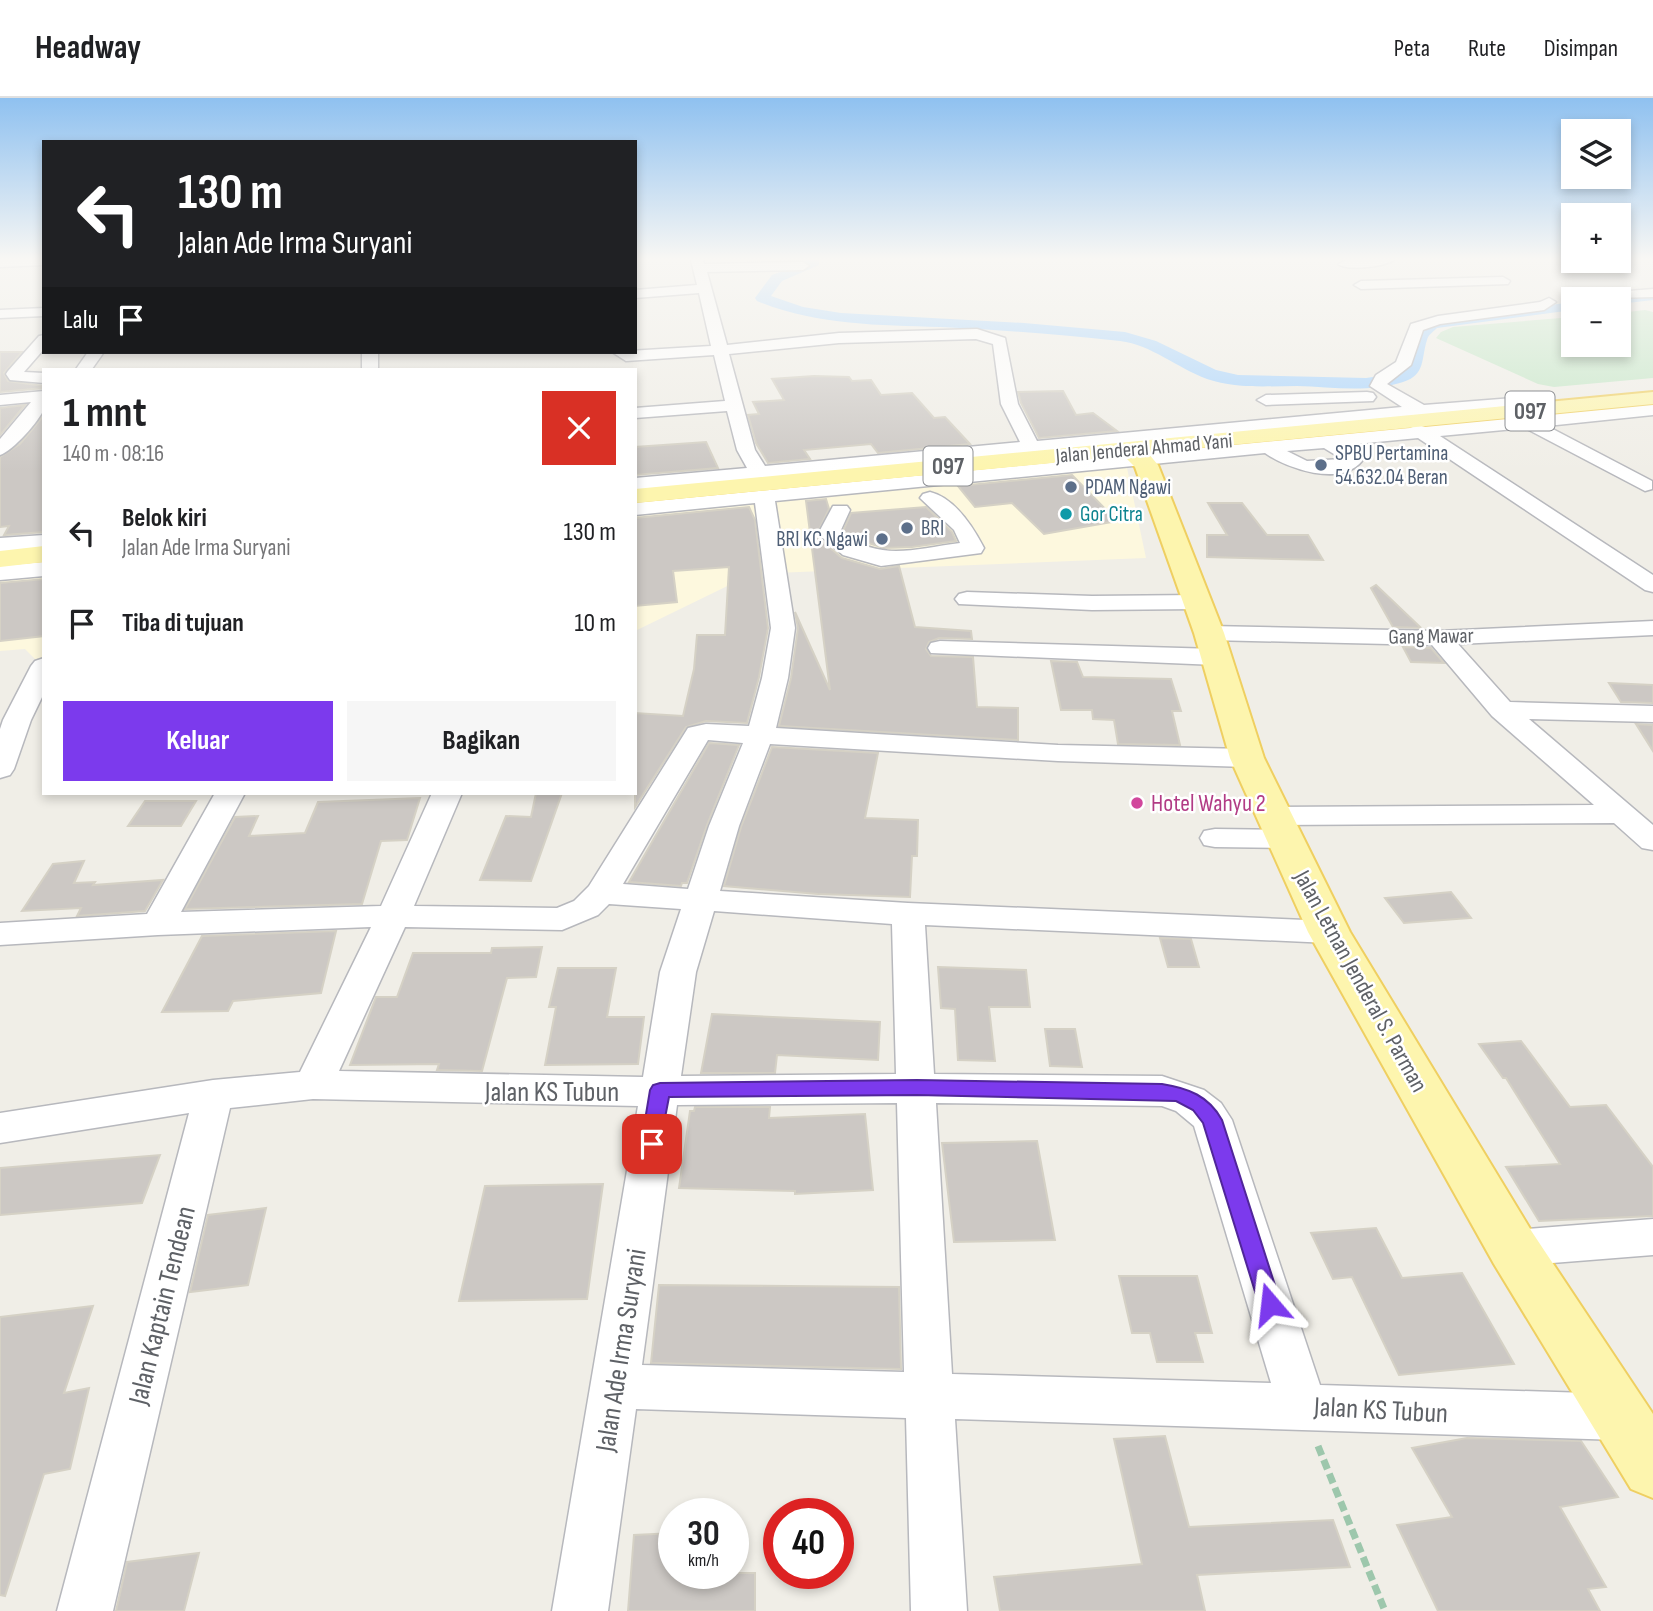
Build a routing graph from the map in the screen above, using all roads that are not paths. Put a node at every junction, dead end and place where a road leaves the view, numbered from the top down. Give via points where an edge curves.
1 (714, 331) edge
2 (1415, 331) edge
3 (42, 341) edge
4 (623, 354) edge
5 (720, 362) junction
6 (42, 378) edge
7 (1653, 388) edge
8 (42, 396) edge
9 (1396, 397) junction
10 (42, 398) edge
11 (1653, 398) edge
12 (0, 400) edge
13 (1266, 400) dead end
14 (734, 405) junction
15 (1653, 410) edge
16 (637, 413) edge
17 (1423, 423) junction
18 (1529, 423) junction
19 (42, 432) edge
20 (8, 434) edge
21 (1329, 443) junction
22 (1270, 448) junction
23 (0, 449) edge
24 (1037, 452) junction
25 (1136, 454) junction
26 (637, 484) edge
27 (764, 484) junction
28 (823, 485) junction
29 (1645, 485) dead end
30 (917, 488) junction
31 (637, 496) edge
32 (637, 509) edge
33 (42, 541) edge
34 (0, 545) edge
35 (42, 554) edge
36 (0, 559) edge
37 (42, 569) edge
38 (0, 573) edge
39 (1653, 585) edge
40 (967, 599) dead end
41 (1653, 628) edge
42 (1208, 631) junction
43 (1439, 638) junction
44 (940, 648) dead end
45 (42, 670) edge
46 (1502, 710) junction
47 (1653, 714) edge
48 (760, 735) junction
49 (1247, 758) junction
50 (0, 769) edge
51 (229, 795) edge
52 (446, 795) edge
53 (1621, 814) junction
54 (1279, 828) junction
55 (1215, 838) dead end
56 (1653, 841) edge
57 (601, 893) junction
58 (699, 900) junction
59 (908, 914) junction
60 (394, 916) junction
61 (158, 924) junction
62 (1329, 932) junction
63 (0, 934) edge
64 (313, 1085) junction
65 (917, 1088) junction
66 (660, 1090) junction
67 (214, 1096) junction
68 (0, 1128) edge
69 (1653, 1237) edge
70 (1513, 1248) junction
71 (614, 1385) junction
72 (931, 1395) junction
73 (1303, 1408) junction
74 (1620, 1417) junction
75 (1653, 1468) edge
76 (85, 1611) edge
77 (580, 1611) edge
78 (939, 1611) edge

1 - 5 street, Jalan Ade Irma Suryani
2 - 9 street via 1403,365 1380,382
3 - 6 street via 14,374
4 - 5 street
5 - 14 street, Jalan Ade Irma Suryani
5 - 24 street via 771,347 839,338 991,337 999,341 1014,418
7 - 17 street
8 - 12 street
9 - 13 street
9 - 17 street
10 - 20 street
11 - 17 main road, Jalan Jenderal Ahmad Yani / 097
14 - 16 street
14 - 27 street, Jalan Ade Irma Suryani via 746,450
15 - 18 street
17 - 18 street
17 - 21 street
17 - 24 street
17 - 25 main road, Jalan Jenderal Ahmad Yani / 097
17 - 39 street
18 - 29 street
19 - 20 street
20 - 23 street
21 - 22 street
21 - 22 street via 1352,461 1303,467
22 - 25 street
24 - 25 main road, Jalan Jenderal Ahmad Yani / 097
24 - 27 street
24 - 30 main road, Jalan Jenderal Ahmad Yani / 097
25 - 30 street
25 - 42 main road, Jalan Letnan Jenderal S. Parman
26 - 27 street
27 - 28 main road, Jalan Jenderal Ahmad Yani / 097
27 - 31 main road, Jalan Jenderal Ahmad Yani / 097
27 - 32 street
27 - 48 street, Jalan Ade Irma Suryani via 783,628
28 - 30 main road, Jalan Jenderal Ahmad Yani / 097
28 - 30 street via 836,509 850,510 829,534 852,550 881,559 973,548 963,527
33 - 34 street
35 - 36 main road
37 - 38 street
40 - 42 street via 1092,603
41 - 43 street, Gang Mawar
42 - 43 street, Gang Mawar
42 - 44 street
42 - 49 main road, Jalan Letnan Jenderal S. Parman
43 - 46 street
45 - 50 street
46 - 47 street
46 - 53 street
48 - 49 street via 1058,753
48 - 57 street via 698,734
48 - 58 street, Jalan Ade Irma Suryani
49 - 54 main road, Jalan Letnan Jenderal S. Parman
51 - 61 street
52 - 60 street
53 - 54 street
53 - 56 street
54 - 55 street
54 - 62 main road, Jalan Letnan Jenderal S. Parman
57 - 58 street
57 - 60 street via 586,908 562,919
58 - 59 street
58 - 66 street, Jalan Ade Irma Suryani via 678,972
59 - 62 street
59 - 65 street
60 - 61 street
60 - 64 street
61 - 63 street
62 - 70 main road, Jalan Letnan Jenderal S. Parman
64 - 66 street, Jalan KS Tubun via 588,1093
64 - 67 street
65 - 66 street, Jalan KS Tubun
65 - 72 street
65 - 73 street, Jalan KS Tubun via 1162,1091 1200,1105 1212,1120
66 - 71 street, Jalan Ade Irma Suryani
67 - 68 street
67 - 76 street, Jalan Kaptain Tendean
69 - 70 street
70 - 74 main road, Jalan Letnan Jenderal S. Parman
71 - 72 street
71 - 77 street, Jalan Ade Irma Suryani
72 - 73 street
72 - 78 street
73 - 74 street, Jalan KS Tubun
74 - 75 main road, Jalan Letnan Jenderal S. Parman

